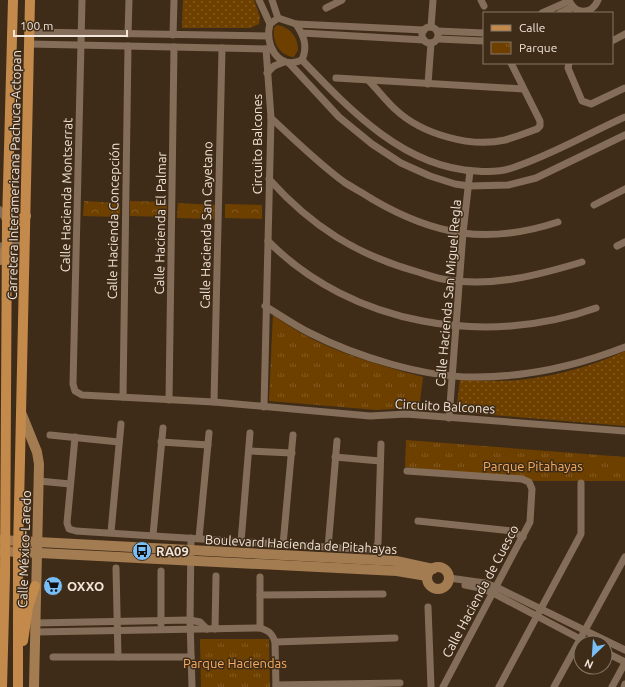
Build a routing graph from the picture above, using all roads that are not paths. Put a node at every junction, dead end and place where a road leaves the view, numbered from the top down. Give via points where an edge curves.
1 (13, 0) edge
2 (30, 0) edge
3 (82, 0) edge
4 (129, 0) edge
5 (174, 0) edge
6 (259, 0) edge
7 (272, 0) edge
8 (342, 0) edge
9 (433, 0) edge
10 (598, 0) edge
11 (570, 3) edge
12 (326, 8) dead end
13 (545, 12) edge
14 (561, 12) edge
15 (592, 12) edge
16 (278, 18) junction
17 (270, 24) junction
18 (296, 24) junction
19 (431, 29) junction
20 (30, 32) junction
21 (81, 33) junction
22 (302, 33) junction
23 (483, 33) edge
24 (128, 34) junction
25 (625, 34) edge
26 (163, 35) junction
27 (173, 35) junction
28 (268, 36) junction
29 (613, 40) edge
30 (431, 41) junction
31 (483, 41) edge
32 (29, 44) junction
33 (81, 45) junction
34 (128, 46) junction
35 (163, 46) junction
36 (174, 47) junction
37 (222, 48) junction
38 (269, 49) junction
39 (302, 60) junction
40 (287, 63) junction
41 (511, 64) edge
42 (569, 64) edge
43 (267, 73) junction
44 (336, 78) dead end
45 (369, 81) junction
46 (428, 84) junction
47 (625, 88) edge
48 (522, 89) junction
49 (625, 117) edge
50 (271, 118) junction
51 (625, 135) edge
52 (9, 162) junction
53 (0, 169) edge
54 (470, 171) junction
55 (269, 179) junction
56 (469, 186) junction
57 (625, 189) edge
58 (594, 205) dead end
59 (0, 210) edge
60 (26, 216) junction
61 (558, 222) dead end
62 (7, 223) junction
63 (463, 233) junction
64 (268, 241) junction
65 (625, 242) edge
66 (25, 245) junction
67 (4, 246) edge
68 (617, 246) dead end
69 (582, 262) dead end
70 (4, 263) edge
71 (25, 267) junction
72 (460, 281) junction
73 (265, 306) junction
74 (596, 308) dead end
75 (456, 326) junction
76 (625, 347) edge
77 (453, 375) junction
78 (75, 391) joint
79 (123, 397) junction
80 (169, 400) junction
81 (214, 402) junction
82 (264, 407) junction
83 (22, 416) junction
84 (449, 418) junction
85 (121, 424) dead end
86 (163, 428) dead end
87 (625, 431) edge
88 (210, 433) dead end
89 (250, 434) dead end
90 (50, 435) dead end
91 (293, 436) dead end
92 (74, 437) junction
93 (337, 441) dead end
94 (119, 442) junction
95 (162, 442) junction
96 (381, 444) dead end
97 (208, 445) junction
98 (249, 451) junction
99 (292, 454) junction
100 (335, 457) junction
101 (380, 461) junction
102 (407, 471) dead end
103 (39, 481) junction
104 (581, 483) dead end
105 (70, 484) junction
106 (5, 516) junction
107 (20, 518) junction
108 (418, 521) dead end
109 (111, 532) junction
110 (153, 535) junction
111 (523, 537) junction
112 (191, 538) junction
113 (199, 538) junction
114 (3, 540) edge
115 (19, 541) junction
116 (38, 542) junction
117 (241, 542) junction
118 (283, 545) junction
119 (328, 548) junction
120 (3, 551) edge
121 (18, 552) junction
122 (37, 553) junction
123 (190, 556) junction
124 (625, 557) edge
125 (116, 568) dead end
126 (161, 571) dead end
127 (430, 572) junction
128 (2, 576) edge
129 (216, 576) dead end
130 (260, 577) dead end
131 (18, 578) junction
132 (449, 580) junction
133 (35, 586) junction
134 (494, 590) junction
135 (383, 594) dead end
136 (260, 595) junction
137 (428, 607) dead end
138 (538, 612) junction
139 (162, 620) junction
140 (190, 620) junction
141 (117, 621) junction
142 (35, 627) junction
143 (260, 628) junction
144 (207, 629) junction
145 (215, 629) junction
146 (585, 629) junction
147 (161, 630) junction
148 (190, 630) junction
149 (118, 631) junction
150 (574, 635) edge
151 (582, 635) edge
152 (274, 638) junction
153 (395, 638) dead end
154 (625, 650) edge
155 (573, 652) edge
156 (613, 656) edge
157 (53, 657) dead end
158 (118, 657) junction
159 (192, 657) junction
160 (625, 663) edge
161 (18, 667) junction
162 (400, 682) dead end
163 (625, 684) edge
164 (276, 686) edge
165 (2, 687) edge
166 (18, 687) edge
167 (34, 687) edge
168 (192, 687) edge
169 (432, 687) edge
170 (443, 687) edge
171 (499, 687) edge
172 (554, 687) edge
173 (612, 687) edge
174 (624, 687) edge

1 - 52 main road, Carretera Interamericana Pachuca-Actopan
2 - 20 main road, Carretera Interamericana Pachuca-Actopan
3 - 21 street, Calle Hacienda Montserrat
4 - 24 street
5 - 27 street
6 - 17 street
7 - 16 street
8 - 12 street
9 - 19 street
10 - 15 street
11 - 13 street
11 - 14 street
11 - 15 street via 578,11
16 - 17 street
16 - 18 street
17 - 28 street
18 - 19 street
18 - 22 street
19 - 23 street
19 - 30 street
19 - 30 street via 422,37
20 - 21 street
20 - 32 main road, Carretera Interamericana Pachuca-Actopan
21 - 24 street
21 - 33 street, Calle Hacienda Montserrat
22 - 30 street
22 - 39 street via 306,43
24 - 26 street
25 - 29 street
26 - 27 street
26 - 35 street
27 - 28 street
28 - 38 street
30 - 31 street
30 - 46 street
32 - 33 street
32 - 60 main road, Carretera Interamericana Pachuca-Actopan
33 - 34 street
33 - 78 street, Calle Hacienda Montserrat via 73,384
34 - 35 street
34 - 79 street, Calle Hacienda Concepción
35 - 36 street
36 - 37 street
36 - 80 street, Calle Hacienda El Palmar
37 - 38 street
37 - 81 street, Calle Hacienda San Cayetano
38 - 40 street
38 - 43 street, Circuito Balcones
39 - 40 street via 294,64
39 - 54 street via 358,114 392,142 431,162
40 - 43 street via 274,66
40 - 56 street via 339,117 372,144 401,163 430,176
41 - 48 street
42 - 47 street via 568,68 582,101 586,104
43 - 50 street, Circuito Balcones
44 - 45 street
45 - 46 street
45 - 48 street via 397,111 420,126 447,137 472,142 504,140 540,126 540,121
46 - 48 street
49 - 54 street via 566,147 511,168 489,172
50 - 55 street, Circuito Balcones
50 - 63 street via 344,182 420,223 452,233
51 - 56 street via 536,178 508,184
52 - 53 main road
52 - 62 main road, Carretera Interamericana Pachuca-Actopan
54 - 56 street, Calle Hacienda San Miguel Regla
55 - 64 street, Circuito Balcones
55 - 72 street via 285,197 338,240 369,256 403,268
56 - 63 street, Calle Hacienda San Miguel Regla
57 - 58 street
59 - 62 street
60 - 62 main road via 17,222
60 - 66 main road, Carretera Interamericana Pachuca-Actopan
61 - 63 street via 514,234
62 - 67 main road, Carretera Interamericana Pachuca-Actopan
63 - 72 street, Calle Hacienda San Miguel Regla
64 - 73 street, Circuito Balcones
64 - 75 street via 295,265 351,298 387,312 428,323
65 - 68 street
66 - 67 street
66 - 71 main road, Carretera Interamericana Pachuca-Actopan
67 - 70 main road, Carretera Interamericana Pachuca-Actopan
69 - 72 street via 524,278
70 - 71 main road via 17,262
70 - 106 main road, Carretera Interamericana Pachuca-Actopan
71 - 83 main road, Carretera Interamericana Pachuca-Actopan
72 - 75 street, Calle Hacienda San Miguel Regla
73 - 77 street via 309,333 376,360
73 - 82 street, Circuito Balcones
74 - 75 street via 533,324 498,327
75 - 77 street, Calle Hacienda San Miguel Regla
76 - 77 street via 584,361 537,370 476,377
77 - 84 street, Calle Hacienda San Miguel Regla
78 - 79 street, Circuito Balcones via 82,395
79 - 80 street, Circuito Balcones
80 - 81 street, Circuito Balcones
81 - 82 street, Circuito Balcones
82 - 84 street, Circuito Balcones via 370,416 406,414
83 - 103 street, Calle México-Laredo via 36,452
83 - 107 main road, Carretera Interamericana Pachuca-Actopan
84 - 87 street, Circuito Balcones
85 - 94 street
86 - 95 street
88 - 97 street
89 - 98 street
90 - 92 street
91 - 99 street
92 - 94 street
92 - 105 street
93 - 100 street
94 - 109 street
95 - 97 street
95 - 110 street
96 - 101 street
97 - 113 street
98 - 99 street
98 - 117 street
99 - 118 street
100 - 101 street
100 - 119 street
101 - 119 street via 376,547 372,550
102 - 111 street, Calle Hacienda de Cuesco via 522,479 529,482 532,489 530,522
103 - 105 street
103 - 116 street, Calle México-Laredo
104 - 138 street via 581,534
105 - 109 street via 67,523 69,529
106 - 107 main road via 13,521
106 - 114 main road, Carretera Interamericana Pachuca-Actopan
107 - 115 main road, Carretera Interamericana Pachuca-Actopan
108 - 111 street via 512,531
109 - 110 street
110 - 112 street
111 - 134 street, Calle Hacienda de Cuesco
112 - 113 street
112 - 123 street
113 - 117 street
114 - 115 street, Boulevard Hacienda de Pitahayas
114 - 120 main road, Carretera Interamericana Pachuca-Actopan
115 - 116 street, Boulevard Hacienda de Pitahayas
115 - 121 main road, Carretera Interamericana Pachuca-Actopan
116 - 122 street, Calle México-Laredo
116 - 123 street, Boulevard Hacienda de Pitahayas
117 - 118 street
118 - 119 street
120 - 121 street, Boulevard Hacienda de Pitahayas
120 - 128 main road, Carretera Interamericana Pachuca-Actopan
121 - 122 street, Boulevard Hacienda de Pitahayas
121 - 131 main road, Carretera Interamericana Pachuca-Actopan
122 - 123 street, Boulevard Hacienda de Pitahayas
122 - 133 street, Calle México-Laredo
123 - 127 street, Boulevard Hacienda de Pitahayas via 396,561
123 - 140 street
124 - 146 street
125 - 141 street
126 - 139 street
127 - 132 street via 439,567 445,570
127 - 132 street via 431,586 438,589 445,588
128 - 131 main road via 11,573
128 - 165 main road, Carretera Interamericana Pachuca-Actopan
129 - 145 street
130 - 136 street
131 - 161 main road, Carretera Interamericana Pachuca-Actopan
132 - 134 street
133 - 142 street, Calle México-Laredo
133 - 161 main road via 28,607
134 - 138 street
134 - 170 street, Calle Hacienda de Cuesco
135 - 136 street
136 - 143 street
137 - 169 street
138 - 146 street
138 - 150 street
138 - 171 street
139 - 140 street
139 - 141 street
139 - 147 street
140 - 144 street via 200,622
140 - 148 street
141 - 142 street
141 - 149 street
142 - 149 street
142 - 167 street, Calle México-Laredo
143 - 145 street
143 - 152 street via 268,630
144 - 145 street
144 - 148 street
146 - 151 street
146 - 154 street
147 - 148 street
147 - 149 street
148 - 159 street
149 - 158 street
152 - 153 street
152 - 164 street
155 - 172 street
156 - 160 street
157 - 158 street
158 - 159 street
159 - 168 street
160 - 173 street
161 - 166 main road, Carretera Interamericana Pachuca-Actopan
162 - 164 street
163 - 174 street

